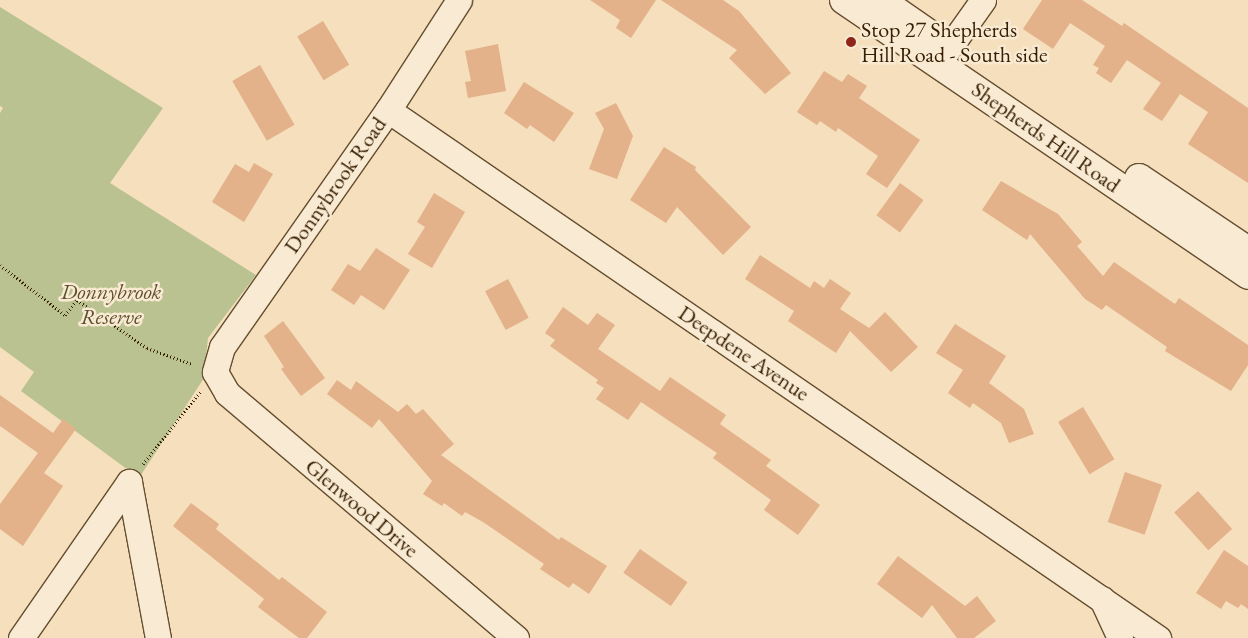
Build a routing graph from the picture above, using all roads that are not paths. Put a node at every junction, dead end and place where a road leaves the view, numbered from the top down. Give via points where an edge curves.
1 (459, 0) edge
2 (844, 0) edge
3 (880, 0) edge
4 (982, 0) edge
5 (944, 55) junction
6 (388, 110) junction
7 (1248, 251) edge
8 (1248, 274) edge
9 (215, 372) joint
10 (1100, 597) junction
11 (511, 636) edge
12 (21, 638) edge
13 (158, 638) edge
14 (1120, 638) edge
15 (1158, 638) edge

1 - 6 street, Donnybrook Road
2 - 5 main road, Shepherds Hill Road
3 - 5 main road, Shepherds Hill Road
4 - 5 street
5 - 7 main road, Shepherds Hill Road
5 - 8 main road, Shepherds Hill Road via 997,105
6 - 9 street, Donnybrook Road via 222,347
6 - 10 street, Deepdene Avenue
9 - 11 street, Glenwood Drive via 227,394
10 - 14 street, Deepdene Avenue
10 - 15 street, Deepdene Avenue
12 - 13 street via 129,482

